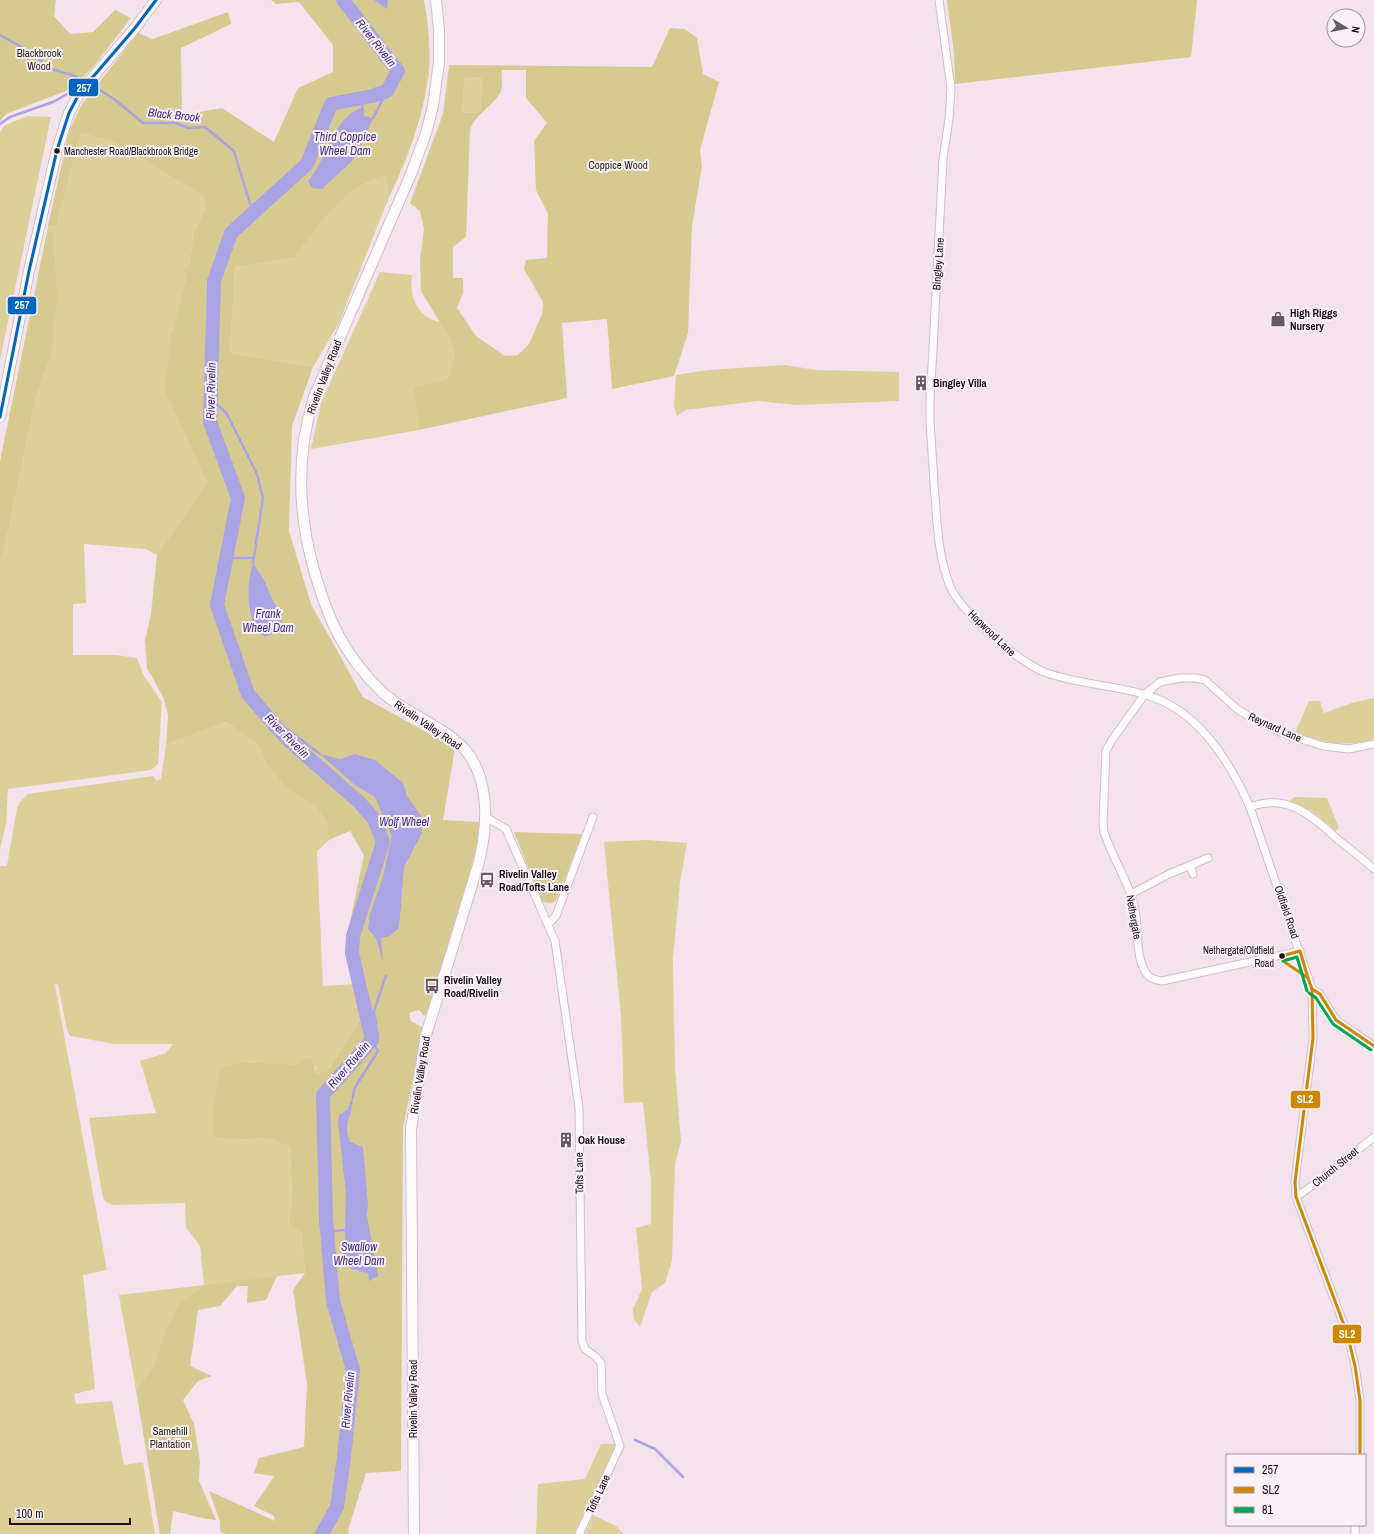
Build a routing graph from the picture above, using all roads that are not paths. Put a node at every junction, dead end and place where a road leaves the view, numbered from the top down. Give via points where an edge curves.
1 (156, 0) edge
2 (436, 0) edge
3 (939, 0) edge
4 (0, 418) edge
5 (938, 530) joint
6 (1145, 694) junction
7 (1374, 744) edge
8 (1250, 807) junction
9 (486, 817) junction
10 (593, 817) dead end
11 (1208, 858) dead end
12 (1190, 865) junction
13 (1374, 869) edge
14 (1193, 874) dead end
15 (1131, 894) junction
16 (548, 924) junction
17 (1300, 950) junction
18 (1312, 989) junction
19 (1374, 1046) edge
20 (1374, 1137) edge
21 (1296, 1196) junction
22 (1360, 1454) edge
23 (414, 1534) edge
24 (579, 1534) edge

1 - 4 main road via 80,92 69,113 57,150 29,271
2 - 9 main road, Rivelin Valley Road via 439,62 430,118 410,174 314,397 305,433 300,501 304,531 321,597 343,644 382,692 417,718 453,739 469,755 482,790
3 - 5 street, Bingley Lane via 950,88 949,119 943,159 930,417
5 - 6 street, Hopwood Lane via 943,565 951,588 983,626 1022,661 1047,673
6 - 7 street, Reynard Lane via 1160,682 1196,678 1205,680 1250,717 1280,732 1338,749 1360,748
6 - 8 street, Oldfield Road via 1176,709 1204,732 1228,763
6 - 15 street, Nethergate via 1112,740 1105,758 1104,832
8 - 13 street via 1271,802 1300,809
8 - 17 street, Oldfield Road
9 - 16 street, Tofts Lane via 506,829
9 - 23 main road, Rivelin Valley Road via 479,862 426,1035 411,1129
10 - 16 street via 556,916
11 - 12 street
12 - 14 street
12 - 15 street
15 - 17 street, Nethergate via 1143,965 1147,974 1154,980 1194,975
16 - 24 street, Tofts Lane via 558,957 579,1108 582,1341 585,1349 596,1357 600,1364 602,1394 620,1446
17 - 18 street, Oldfield Road
18 - 19 street via 1320,994 1336,1020
18 - 21 street, Oldfield Road via 1313,1038 1296,1167
20 - 21 street, Church Street via 1320,1181
21 - 22 street, Oldfield Road via 1347,1333 1356,1366 1360,1400

